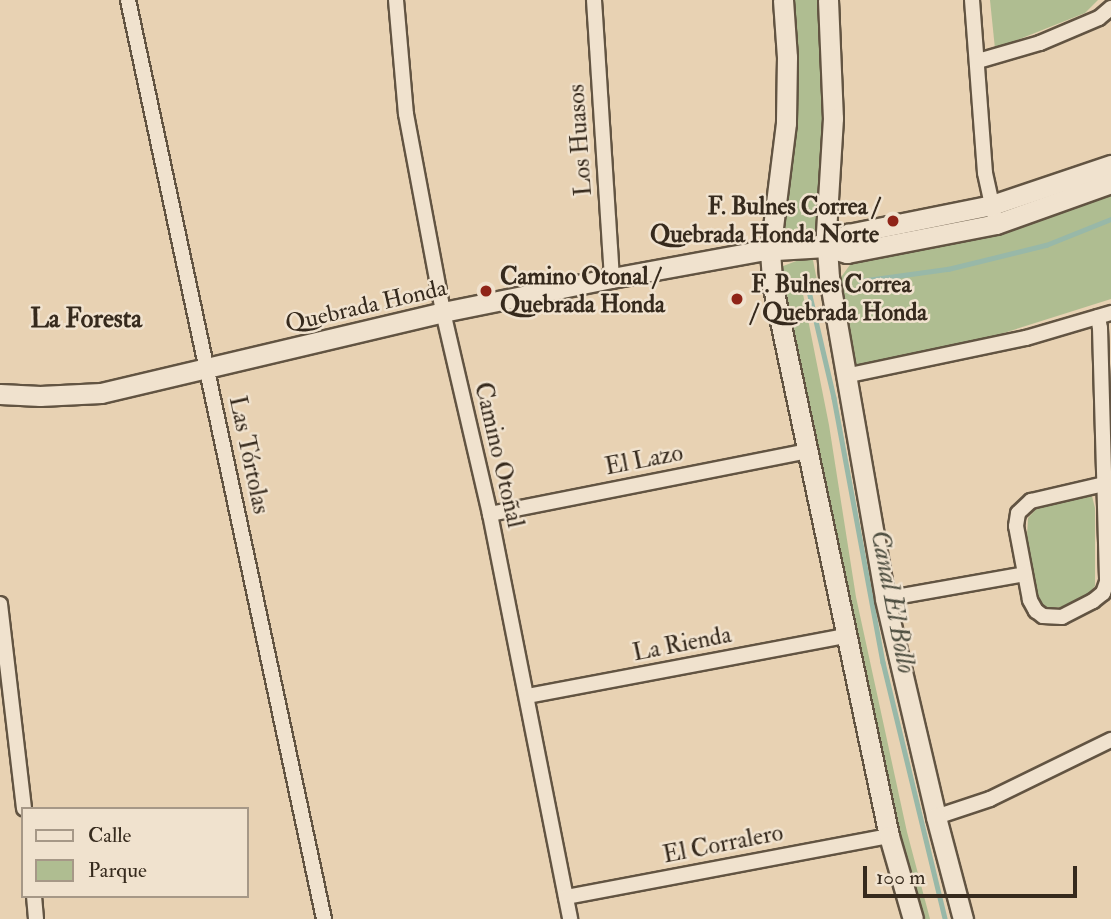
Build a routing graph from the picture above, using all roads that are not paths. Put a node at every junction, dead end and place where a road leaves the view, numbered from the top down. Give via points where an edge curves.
1 (128, 0) edge
2 (396, 0) edge
3 (594, 0) edge
4 (783, 0) edge
5 (828, 0) edge
6 (972, 0) edge
7 (1111, 8) edge
8 (978, 61) junction
9 (1111, 165) edge
10 (1111, 183) edge
11 (994, 214) junction
12 (826, 247) junction
13 (770, 251) junction
14 (612, 278) junction
15 (443, 312) junction
16 (1105, 315) edge
17 (207, 369) junction
18 (845, 376) junction
19 (0, 394) edge
20 (807, 451) junction
21 (1104, 484) junction
22 (490, 514) junction
23 (1025, 574) junction
24 (885, 599) junction
25 (0, 604) edge
26 (845, 636) junction
27 (527, 695) junction
28 (1111, 740) edge
29 (24, 807) edge
30 (936, 817) junction
31 (889, 836) junction
32 (566, 897) junction
33 (34, 898) edge
34 (36, 919) edge
35 (324, 919) edge
36 (570, 919) edge
37 (913, 919) edge
38 (963, 919) edge

1 - 17 street, Las Tórtolas
2 - 15 street, Camino Otoñal via 406,114
3 - 14 street, Los Huasos
4 - 13 street via 786,123
5 - 12 street via 833,118
6 - 8 street
7 - 8 street via 1099,18 1040,43
8 - 11 street via 985,173
9 - 11 street
10 - 11 street
11 - 12 street via 848,234
12 - 13 street, Quebrada Honda
12 - 18 street
13 - 14 street, Quebrada Honda
13 - 20 street via 772,283
14 - 15 street, Quebrada Honda
15 - 17 street, Quebrada Honda
15 - 22 street, Camino Otoñal
16 - 18 street via 1026,338
16 - 21 street
17 - 19 street, Quebrada Honda via 101,394
17 - 35 street, Las Tórtolas
18 - 24 street
20 - 22 street, El Lazo
20 - 26 street
21 - 23 street via 1021,507 1016,521
21 - 23 street via 1108,572 1100,596 1062,617 1047,618 1031,605
22 - 27 street, Camino Otoñal
23 - 24 street
24 - 30 street
25 - 29 street
26 - 27 street, La Rienda
26 - 31 street
27 - 32 street, Camino Otoñal
28 - 30 street via 990,799
30 - 38 street
31 - 32 street, El Corralero
31 - 37 street
32 - 36 street, Camino Otoñal
33 - 34 street

